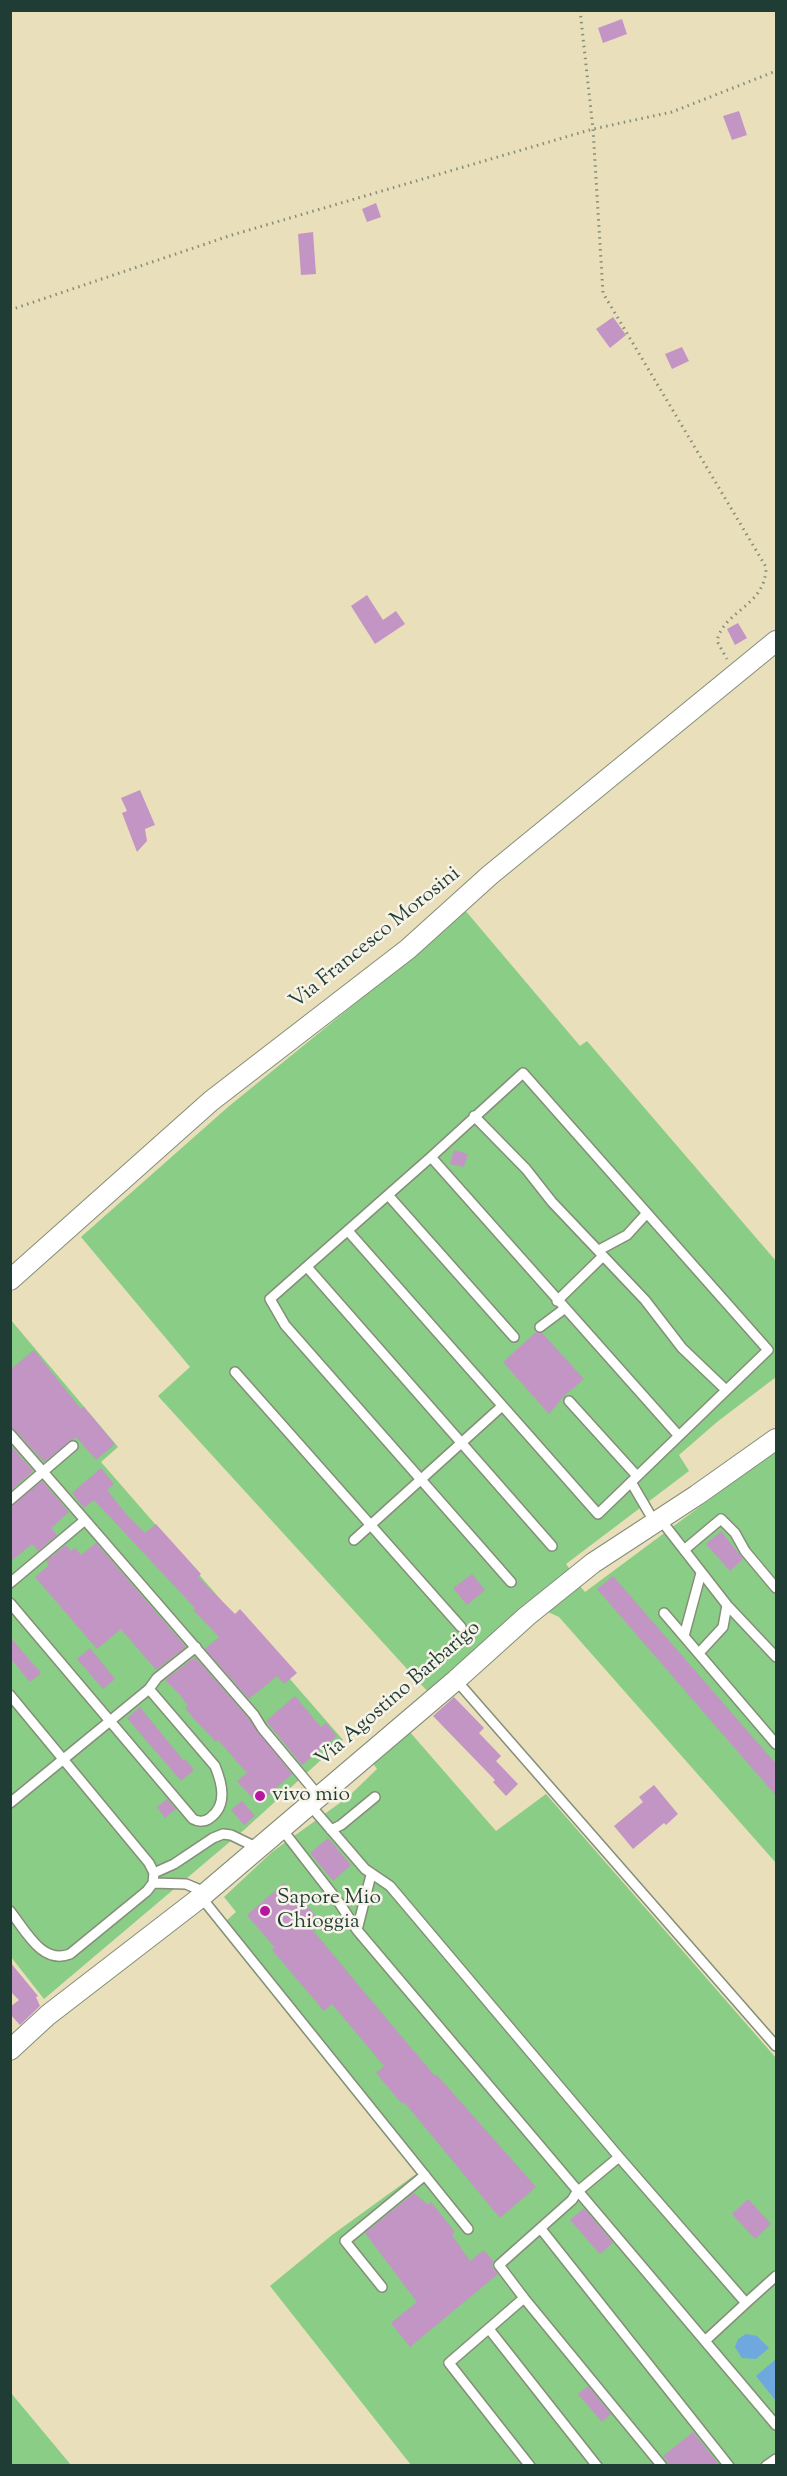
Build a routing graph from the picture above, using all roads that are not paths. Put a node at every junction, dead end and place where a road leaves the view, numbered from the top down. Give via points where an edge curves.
1 (777, 641) edge
2 (474, 1116) junction
3 (431, 1157) junction
4 (388, 1195) junction
5 (647, 1213) junction
6 (348, 1231) junction
7 (601, 1253) junction
8 (307, 1267) junction
9 (10, 1280) edge
10 (557, 1301) junction
11 (564, 1308) junction
12 (540, 1327) dead end
13 (514, 1337) dead end
14 (236, 1372) dead end
15 (726, 1390) junction
16 (569, 1401) dead end
17 (501, 1407) junction
18 (10, 1434) edge
19 (679, 1436) junction
20 (777, 1439) edge
21 (461, 1443) junction
22 (73, 1446) dead end
23 (43, 1472) junction
24 (421, 1479) junction
25 (634, 1479) junction
26 (10, 1500) edge
27 (84, 1520) junction
28 (658, 1521) junction
29 (370, 1525) junction
30 (354, 1540) dead end
31 (552, 1546) dead end
32 (684, 1551) junction
33 (701, 1573) junction
34 (511, 1582) dead end
35 (10, 1583) edge
36 (777, 1588) edge
37 (10, 1603) edge
38 (727, 1605) junction
39 (664, 1613) dead end
40 (461, 1627) dead end
41 (684, 1636) junction
42 (196, 1647) junction
43 (699, 1653) junction
44 (777, 1658) edge
45 (456, 1680) junction
46 (149, 1689) junction
47 (10, 1695) edge
48 (111, 1721) junction
49 (777, 1744) edge
50 (64, 1759) junction
51 (375, 1797) dead end
52 (314, 1800) junction
53 (10, 1803) edge
54 (281, 1828) junction
55 (331, 1830) junction
56 (258, 1848) junction
57 (371, 1875) junction
58 (154, 1878) junction
59 (203, 1895) junction
60 (10, 1911) edge
61 (357, 1930) junction
62 (777, 2046) edge
63 (10, 2050) edge
64 (619, 2157) junction
65 (424, 2175) junction
66 (577, 2192) junction
67 (468, 2229) dead end
68 (540, 2229) junction
69 (777, 2276) edge
70 (382, 2287) dead end
71 (524, 2298) junction
72 (746, 2303) junction
73 (489, 2329) junction
74 (706, 2340) junction
75 (777, 2425) edge
76 (777, 2459) edge
77 (531, 2466) edge
78 (597, 2466) edge
79 (662, 2466) edge
80 (729, 2466) edge
81 (766, 2466) edge

1 - 9 street, Via Francesco Morosini via 490,875 408,949 211,1101
2 - 3 lane
2 - 5 lane via 523,1073
2 - 7 lane
3 - 4 lane
3 - 10 lane
4 - 6 lane
4 - 13 lane
5 - 7 lane via 627,1235
5 - 15 lane via 768,1350
6 - 8 lane
6 - 17 lane
7 - 10 lane
7 - 15 lane via 682,1348
8 - 21 lane
8 - 24 lane via 270,1299 285,1324
10 - 11 lane
11 - 12 lane
11 - 19 lane
14 - 29 lane
15 - 19 lane
16 - 25 lane
17 - 21 lane
17 - 25 lane via 598,1514
18 - 23 lane
19 - 25 lane
20 - 28 street, Via Agostino Barbarigo
21 - 24 lane
21 - 31 lane
22 - 23 lane
23 - 26 lane
23 - 27 lane
24 - 29 lane
24 - 34 lane
25 - 28 lane
27 - 35 lane
27 - 42 lane
28 - 32 lane
28 - 45 street, Via Agostino Barbarigo via 585,1570
29 - 30 lane
29 - 40 lane
32 - 33 lane
32 - 36 lane via 721,1519
33 - 38 lane
33 - 41 lane
37 - 48 lane
38 - 43 lane via 723,1627
38 - 44 lane
39 - 41 lane
41 - 43 lane
42 - 46 lane
42 - 52 lane via 254,1714
43 - 49 lane
45 - 52 street, Via Agostino Barbarigo
45 - 62 lane
46 - 48 lane
46 - 48 lane via 215,1766 222,1800 218,1811 208,1820 193,1819
47 - 50 lane
48 - 50 lane
50 - 53 lane
50 - 58 lane via 149,1863
51 - 55 lane
52 - 54 street, Via Agostino Barbarigo
52 - 55 lane
54 - 56 street, Via Agostino Barbarigo
54 - 61 lane
55 - 57 lane
56 - 58 lane via 223,1834
56 - 59 street, Via Agostino Barbarigo
57 - 61 lane
57 - 64 lane via 390,1886
58 - 59 lane via 186,1884
58 - 60 lane via 147,1891 61,1958 49,1956 39,1947
59 - 63 street, Via Agostino Barbarigo via 48,2015
59 - 65 lane
61 - 66 lane
64 - 66 lane
64 - 72 lane
65 - 67 lane
65 - 70 lane via 345,2241
66 - 68 lane
66 - 74 lane
68 - 71 lane via 499,2265
68 - 80 lane
69 - 72 lane
71 - 73 lane
71 - 79 lane
72 - 74 lane
73 - 77 lane via 449,2363
73 - 78 lane
74 - 75 lane
76 - 81 lane

